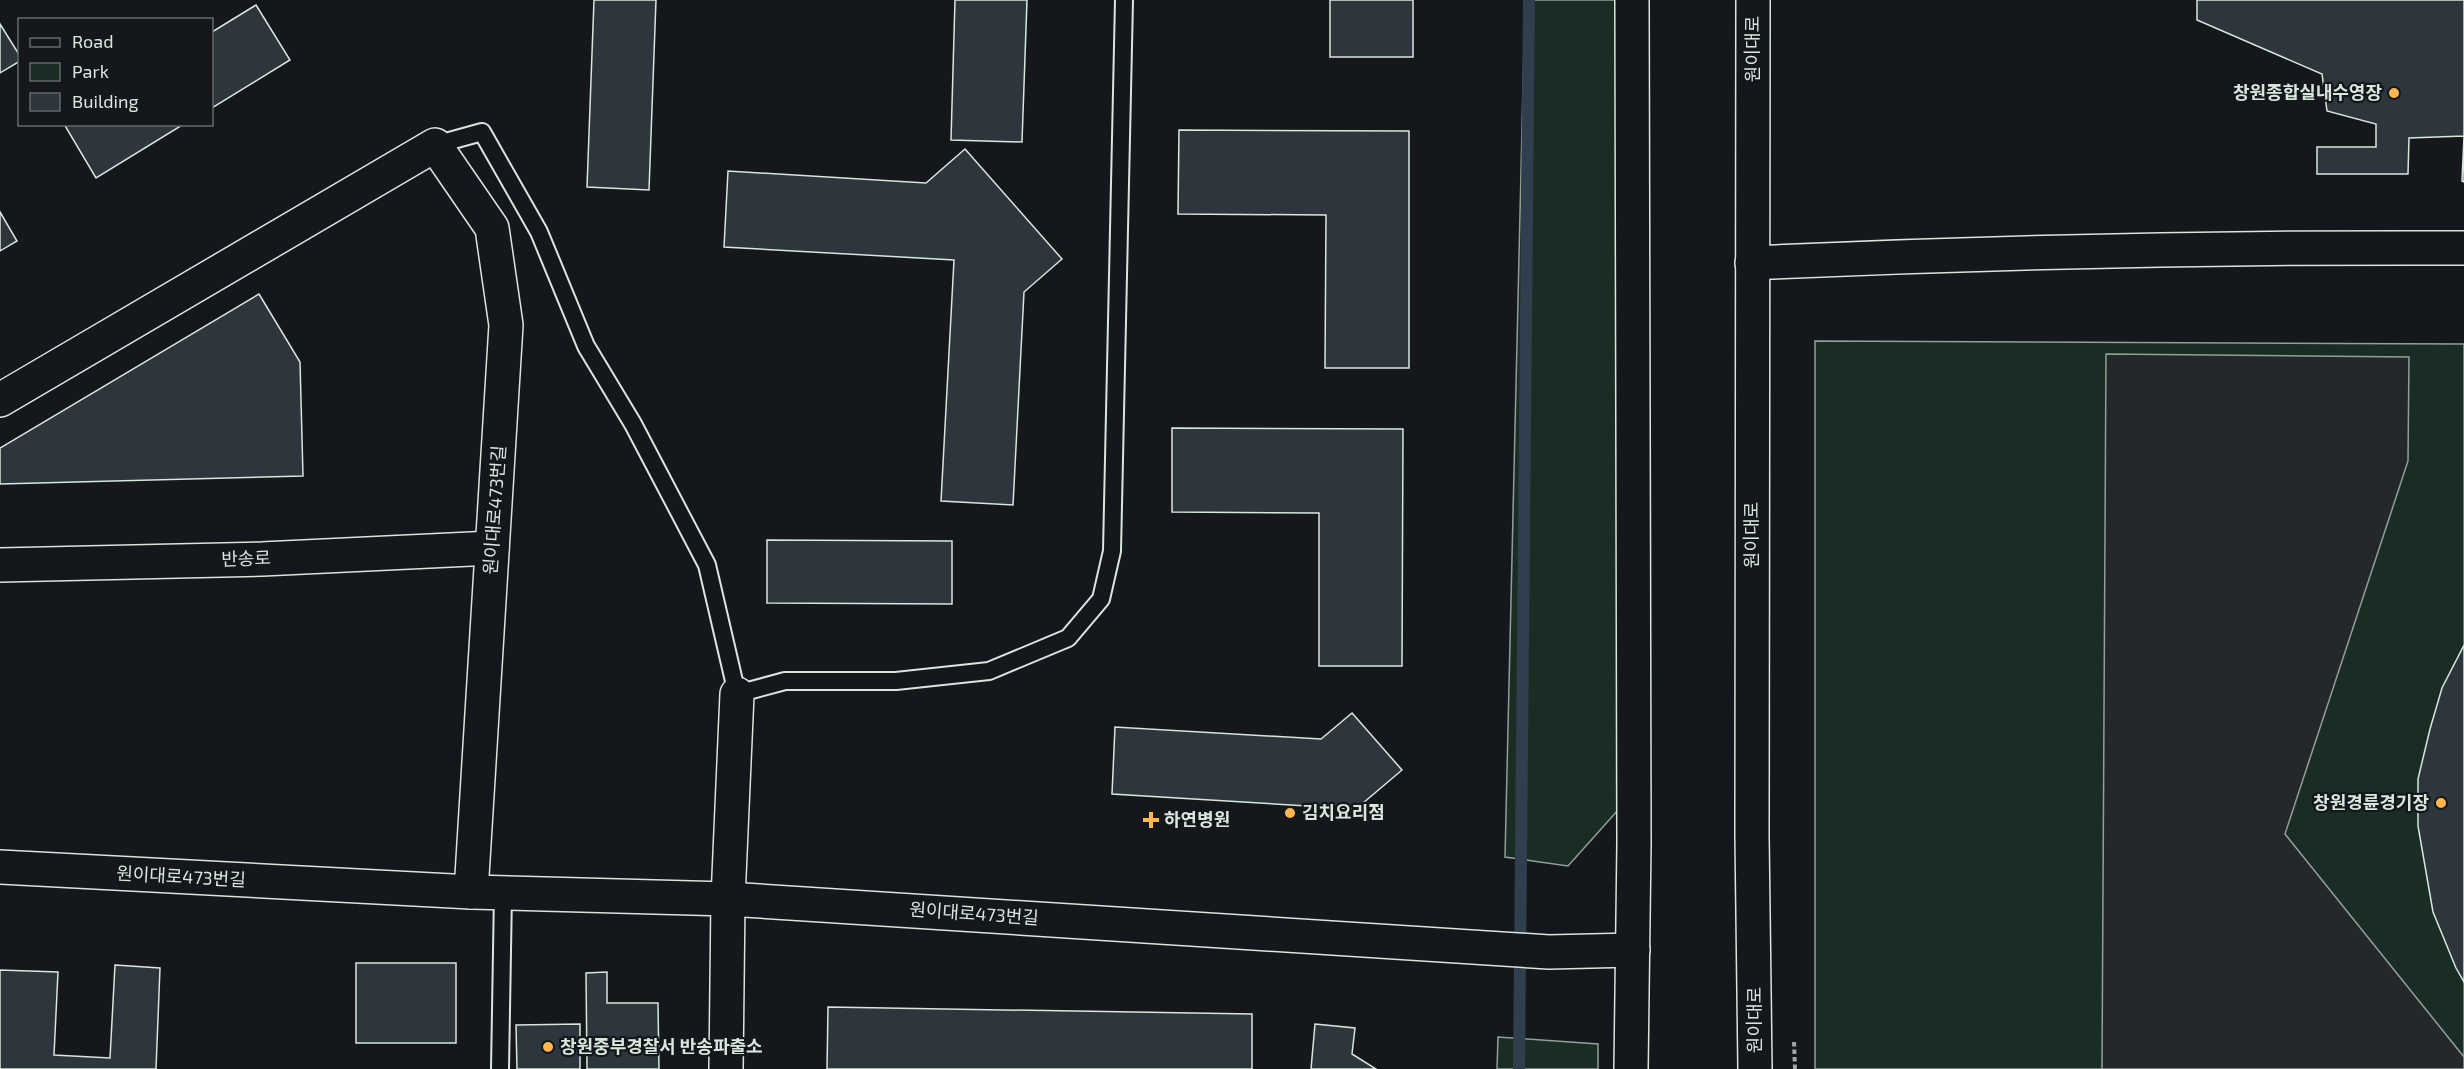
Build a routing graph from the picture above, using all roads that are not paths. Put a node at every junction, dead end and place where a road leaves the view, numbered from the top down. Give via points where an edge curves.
1 (1124, 0) edge
2 (1632, 0) edge
3 (1754, 0) edge
4 (435, 145) junction
5 (2464, 248) edge
6 (1752, 263) junction
7 (0, 400) edge
8 (492, 548) junction
9 (0, 565) edge
10 (737, 694) junction
11 (0, 867) edge
12 (471, 892) junction
13 (503, 893) junction
14 (728, 899) junction
15 (1633, 950) junction
16 (500, 1069) edge
17 (726, 1069) edge
18 (1631, 1069) edge
19 (1755, 1069) edge

1 - 10 lane via 1112,552 1101,599 1068,638 989,671 896,681 785,681
2 - 15 street
3 - 6 street, 원이대로
4 - 7 street
4 - 8 street, 원이대로473번길 via 492,228 496,250 506,325
4 - 10 lane via 482,132 539,232 586,346 633,424 707,565
5 - 6 street via 2251,247
6 - 19 street, 원이대로
8 - 9 street, 반송로 via 262,559
8 - 12 street, 원이대로473번길
10 - 14 street
11 - 12 street, 원이대로473번길
12 - 13 street, 원이대로473번길
13 - 14 street, 원이대로473번길
13 - 16 lane
14 - 15 street, 원이대로473번길 via 1549,952
14 - 17 street
15 - 18 street

